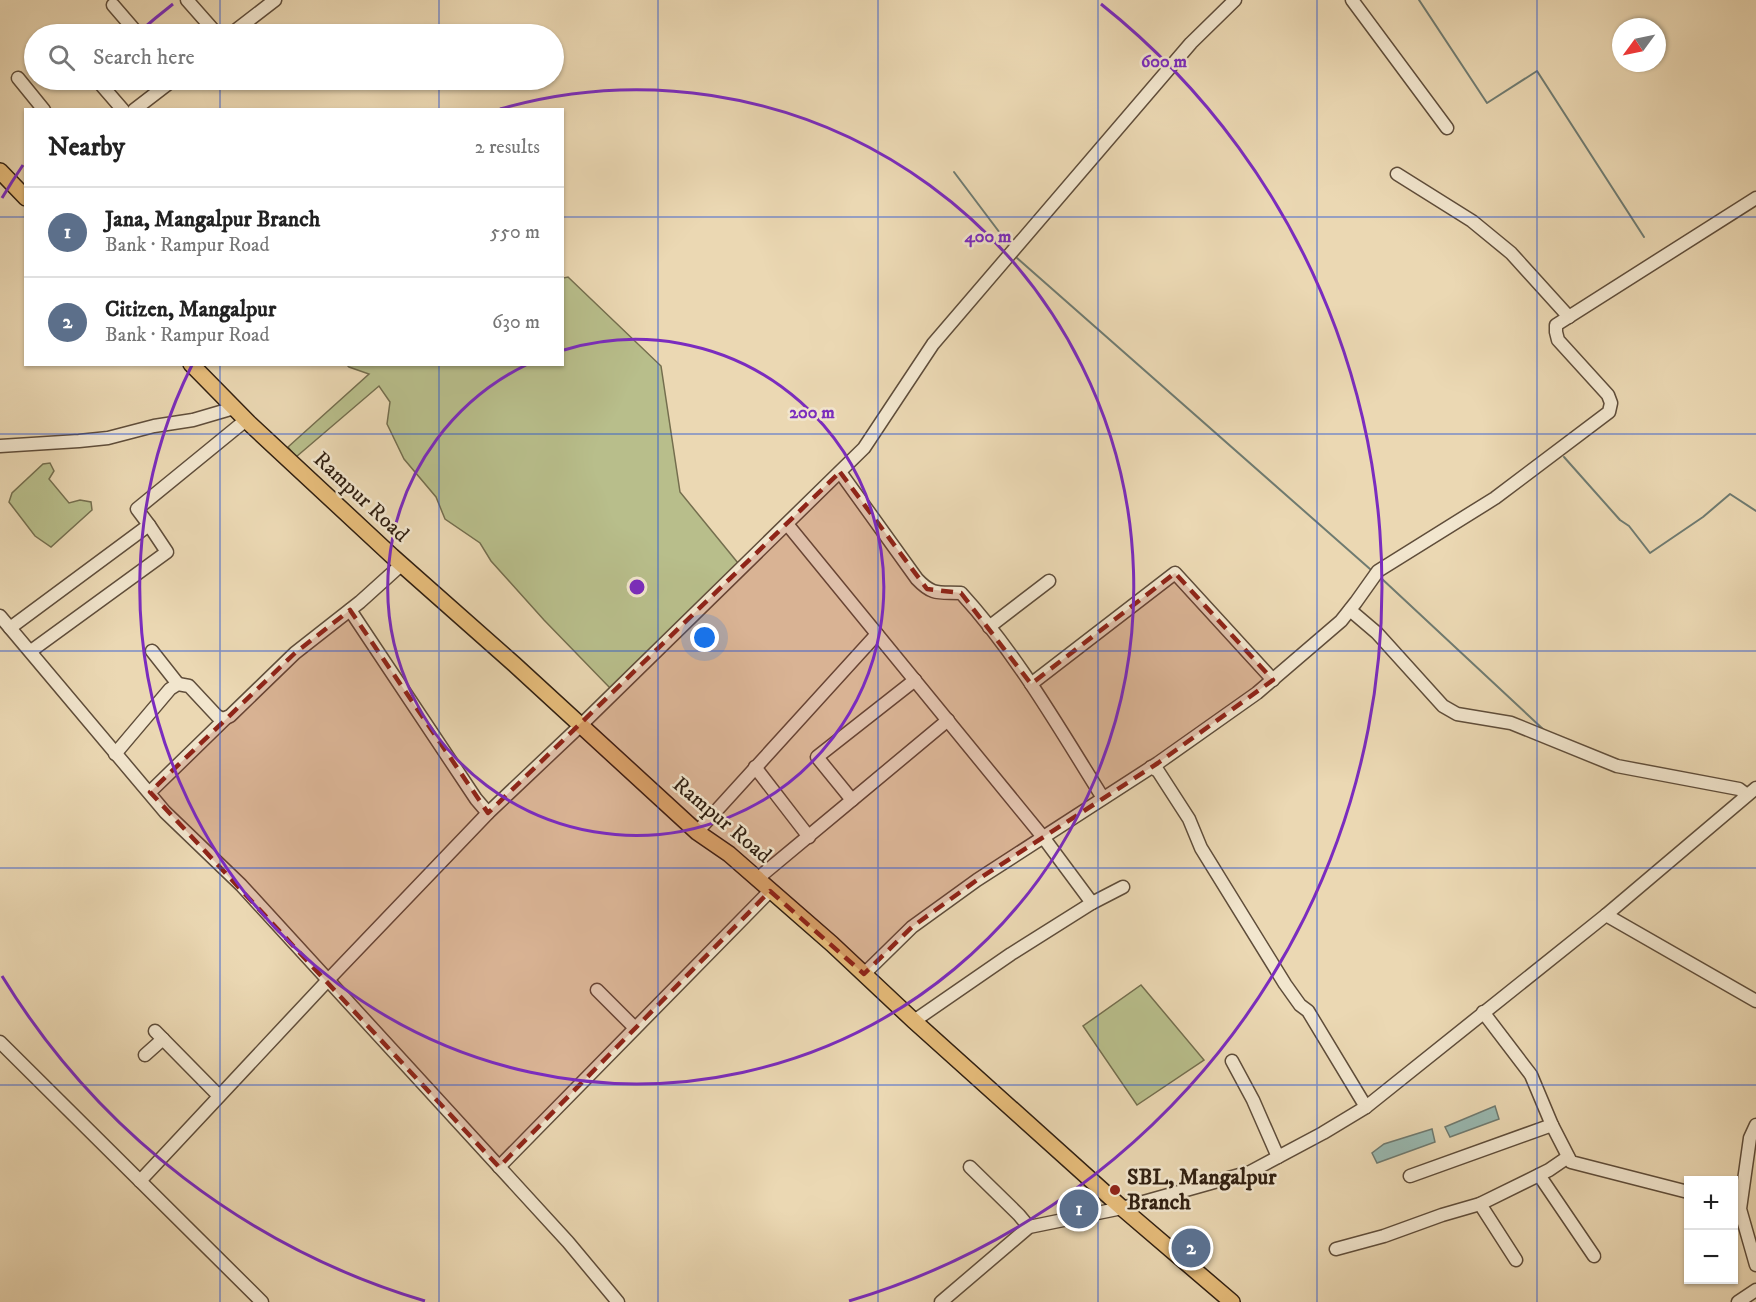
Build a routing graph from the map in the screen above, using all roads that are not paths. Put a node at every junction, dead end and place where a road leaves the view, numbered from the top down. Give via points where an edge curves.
1 (187, 0) edge
2 (275, 0) edge
3 (1235, 0) edge
4 (1352, 0) edge
5 (113, 5) dead end
6 (129, 24) edge
7 (208, 24) edge
8 (244, 24) edge
9 (18, 78) dead end
10 (24, 85) edge
11 (28, 90) edge
12 (106, 90) edge
13 (160, 90) edge
14 (42, 108) edge
15 (121, 108) edge
16 (137, 108) edge
17 (1447, 128) dead end
18 (0, 171) edge
19 (1397, 174) dead end
20 (24, 195) edge
21 (1756, 198) edge
22 (1569, 317) junction
23 (193, 366) edge
24 (234, 408) junction
25 (246, 420) junction
26 (0, 446) edge
27 (840, 472) junction
28 (787, 524) junction
29 (148, 525) junction
30 (402, 565) junction
31 (1049, 581) dead end
32 (350, 609) junction
33 (1350, 610) junction
34 (0, 616) edge
35 (989, 627) junction
36 (10, 628) junction
37 (877, 634) junction
38 (30, 651) junction
39 (152, 651) dead end
40 (915, 680) junction
41 (1273, 680) junction
42 (178, 684) junction
43 (1031, 684) junction
44 (226, 718) junction
45 (948, 720) junction
46 (580, 726) junction
47 (115, 754) junction
48 (755, 766) junction
49 (1151, 767) junction
50 (150, 792) junction
51 (1751, 792) edge
52 (1102, 798) junction
53 (852, 801) junction
54 (488, 813) junction
55 (697, 832) junction
56 (809, 837) junction
57 (1043, 837) junction
58 (757, 879) junction
59 (1123, 887) dead end
60 (770, 891) junction
61 (1092, 903) junction
62 (1606, 915) junction
63 (864, 974) junction
64 (328, 980) junction
65 (597, 990) dead end
66 (1756, 1001) edge
67 (1483, 1012) junction
68 (914, 1021) junction
69 (635, 1028) junction
70 (0, 1042) edge
71 (145, 1055) dead end
72 (1232, 1061) dead end
73 (219, 1096) junction
74 (1366, 1107) junction
75 (1552, 1125) junction
76 (1756, 1125) edge
77 (1278, 1156) junction
78 (1568, 1157) junction
79 (499, 1167) junction
80 (970, 1167) dead end
81 (1539, 1174) junction
82 (1410, 1176) dead end
83 (140, 1181) junction
84 (1684, 1191) edge
85 (1738, 1200) edge
86 (1480, 1204) junction
87 (1122, 1208) junction
88 (1738, 1208) edge
89 (1029, 1227) junction
90 (1336, 1250) dead end
91 (1594, 1256) dead end
92 (1516, 1260) dead end
93 (1756, 1265) edge
94 (1756, 1290) edge
95 (262, 1302) edge
96 (618, 1302) edge
97 (940, 1302) edge
98 (1232, 1302) edge
99 (1738, 1302) edge

1 - 7 street
2 - 8 street
3 - 27 street via 1191,43 933,344 864,448
4 - 17 street
5 - 6 street
9 - 10 street
11 - 14 street
12 - 15 street
13 - 16 street
18 - 20 main road
19 - 22 street via 1472,221 1511,253
21 - 22 street
22 - 33 street via 1556,325 1558,340 1608,395 1609,412 1495,498 1378,571
23 - 24 main road, Rampur Road
24 - 25 main road, Rampur Road
24 - 26 street via 108,438
25 - 29 street via 137,509
25 - 30 main road, Rampur Road
27 - 28 street
27 - 35 street via 917,579 934,592 961,593
28 - 37 street
28 - 46 street
29 - 36 street
29 - 38 street via 167,552
30 - 32 street
30 - 46 main road, Rampur Road
31 - 35 street
32 - 44 street via 295,653
32 - 54 street
33 - 41 street
33 - 51 street via 1377,633 1443,706 1457,714 1511,723 1617,766
34 - 36 street
35 - 43 street
36 - 38 street
37 - 40 street
37 - 48 street
38 - 47 street
39 - 42 street
40 - 45 street
40 - 53 street via 818,757
41 - 43 street via 1175,573
41 - 49 street
42 - 44 street via 189,686 217,716
42 - 47 street
43 - 52 street
44 - 50 street
45 - 53 street
45 - 57 street
46 - 54 street
46 - 55 main road, Rampur Road
47 - 50 street
48 - 55 street
48 - 56 street
49 - 52 street
49 - 74 street via 1158,771 1189,819 1207,858
50 - 64 street
51 - 62 street
52 - 57 street
53 - 56 street
54 - 64 street
55 - 58 main road, Rampur Road
56 - 58 street
57 - 61 street
57 - 63 street via 912,927
58 - 60 main road, Rampur Road
59 - 61 street
60 - 63 main road, Rampur Road
60 - 69 street
61 - 68 street
62 - 66 street
62 - 67 street
63 - 68 main road, Rampur Road
64 - 73 street
64 - 79 street
65 - 69 street
67 - 74 street
67 - 75 street via 1531,1075
68 - 87 main road, Rampur Road
69 - 79 street
70 - 83 street
71 - 73 street via 159,1035
72 - 77 street
73 - 83 street
74 - 77 street
75 - 78 street
75 - 82 street
76 - 85 street
77 - 87 street via 1250,1172
78 - 81 street
78 - 84 street via 1571,1162
79 - 96 street
80 - 89 street
81 - 86 street
81 - 91 street
83 - 95 street
86 - 90 street
86 - 92 street
87 - 89 street
87 - 98 main road, Rampur Road
88 - 93 street
89 - 97 street
94 - 99 street

